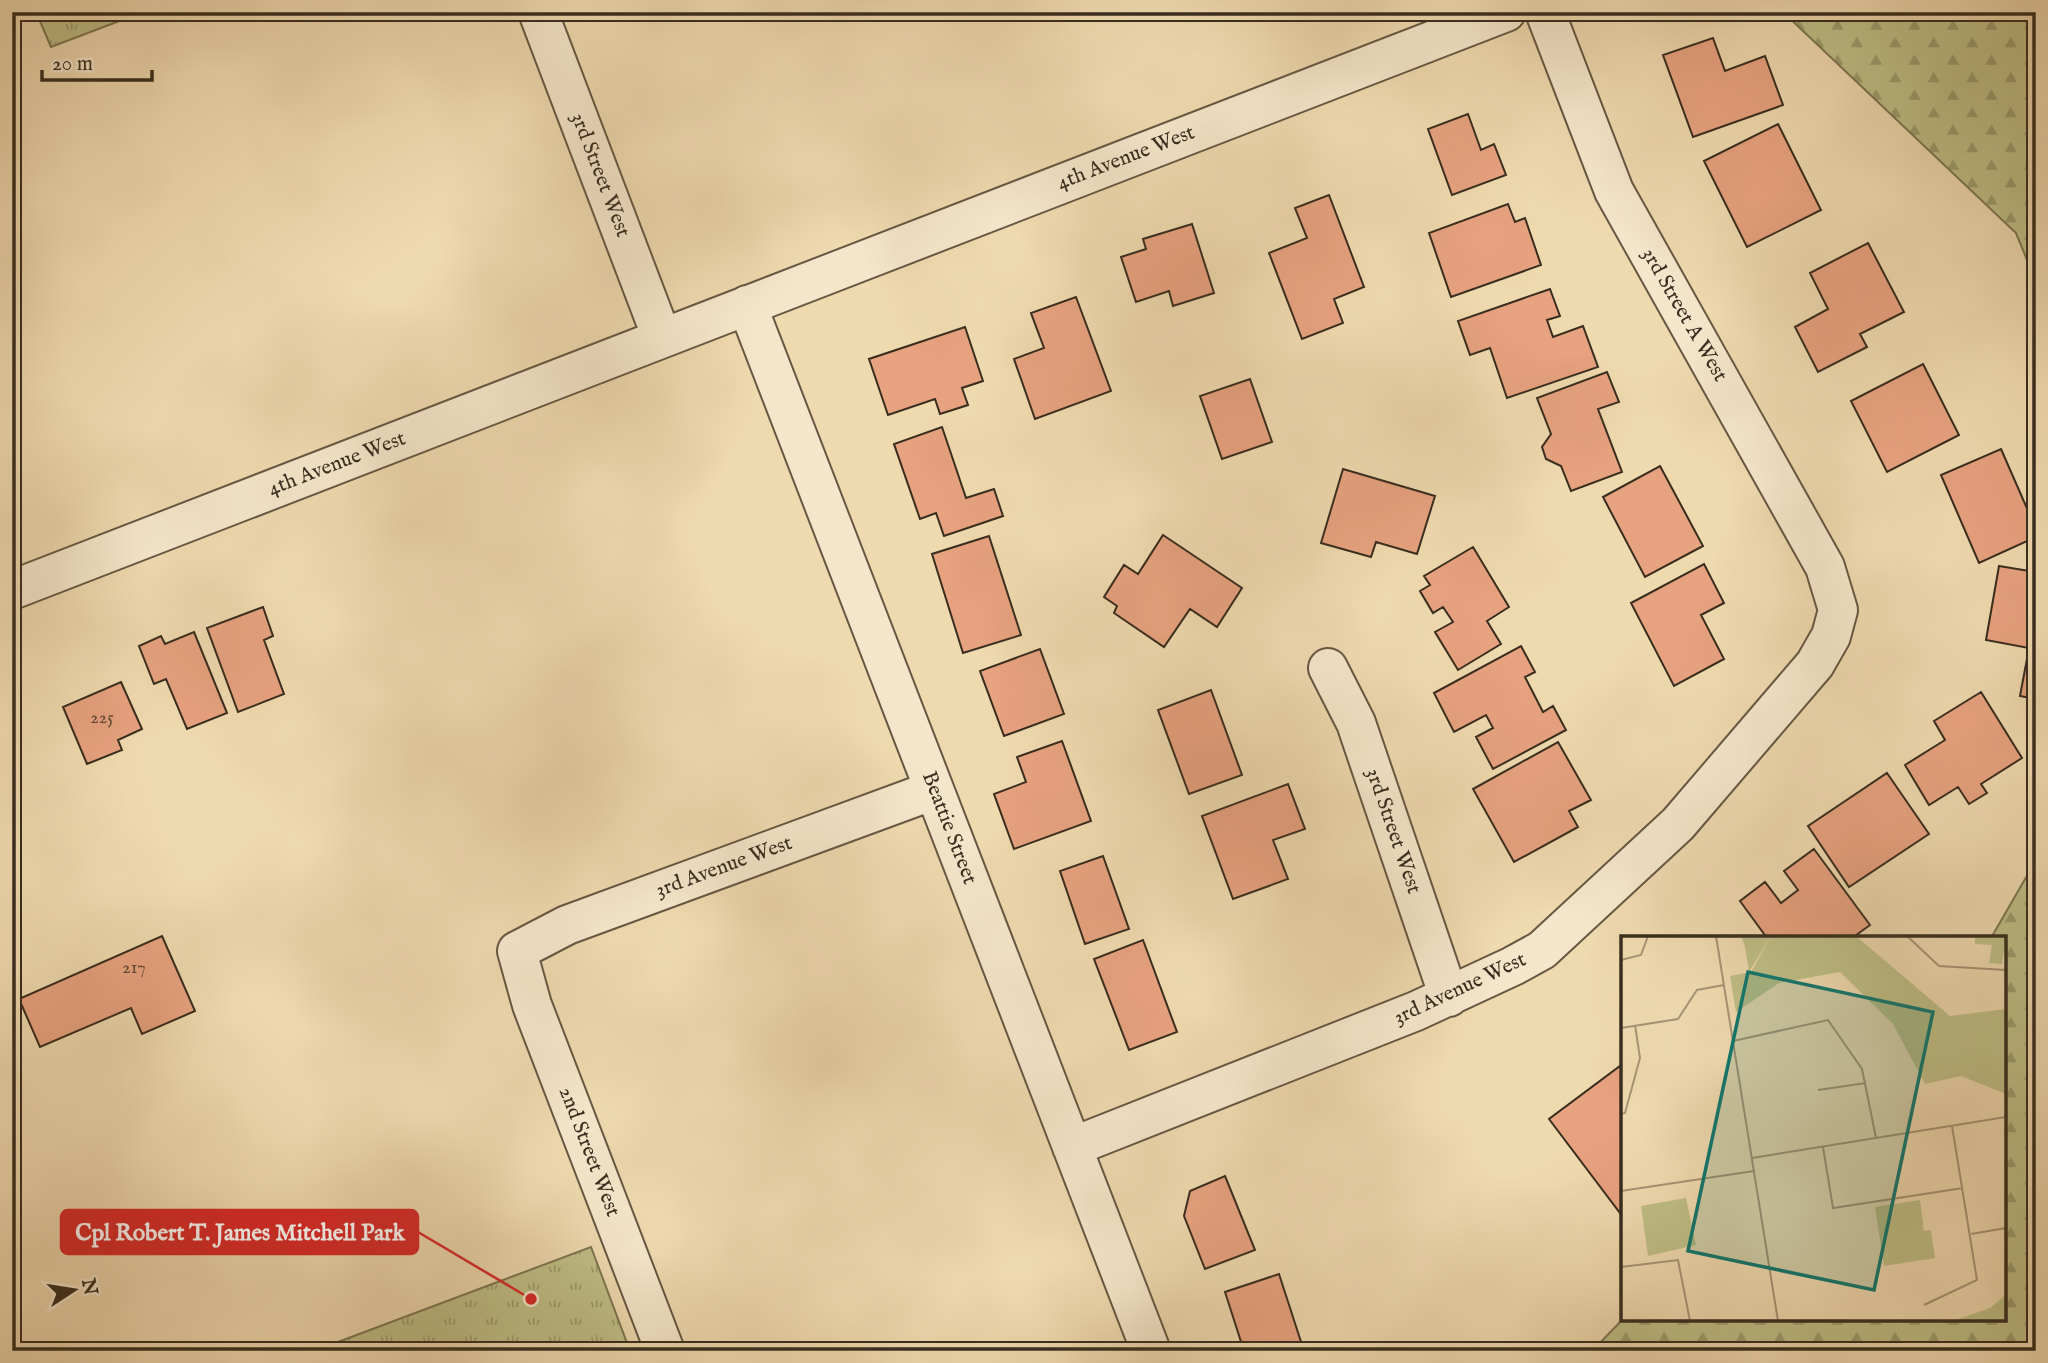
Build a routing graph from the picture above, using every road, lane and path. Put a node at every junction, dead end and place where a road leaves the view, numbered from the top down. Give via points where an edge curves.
1 (538, 12) edge
2 (1506, 12) edge
3 (1545, 12) edge
4 (747, 305) junction
5 (662, 338) junction
6 (12, 590) edge
7 (1838, 610) joint
8 (1328, 668) dead end
9 (934, 790) junction
10 (517, 951) joint
11 (1449, 997) junction
12 (1072, 1147) junction
13 (665, 1351) edge
14 (1151, 1351) edge

1 - 5 street, 3rd Street West
2 - 4 street, 4th Avenue West
3 - 7 street, 3rd Street A West via 1614,191 1816,547
4 - 5 street, 4th Avenue West
4 - 9 street, Beattie Street
5 - 6 street, 4th Avenue West
7 - 11 street, 3rd Avenue West via 1831,636 1809,671 1678,824 1542,950
8 - 11 street, 3rd Street West via 1356,723
9 - 10 street, 3rd Avenue West via 567,925
9 - 12 street, Beattie Street
10 - 13 street, 2nd Street West via 532,1005
11 - 12 street, 3rd Avenue West
12 - 14 street, Beattie Street

